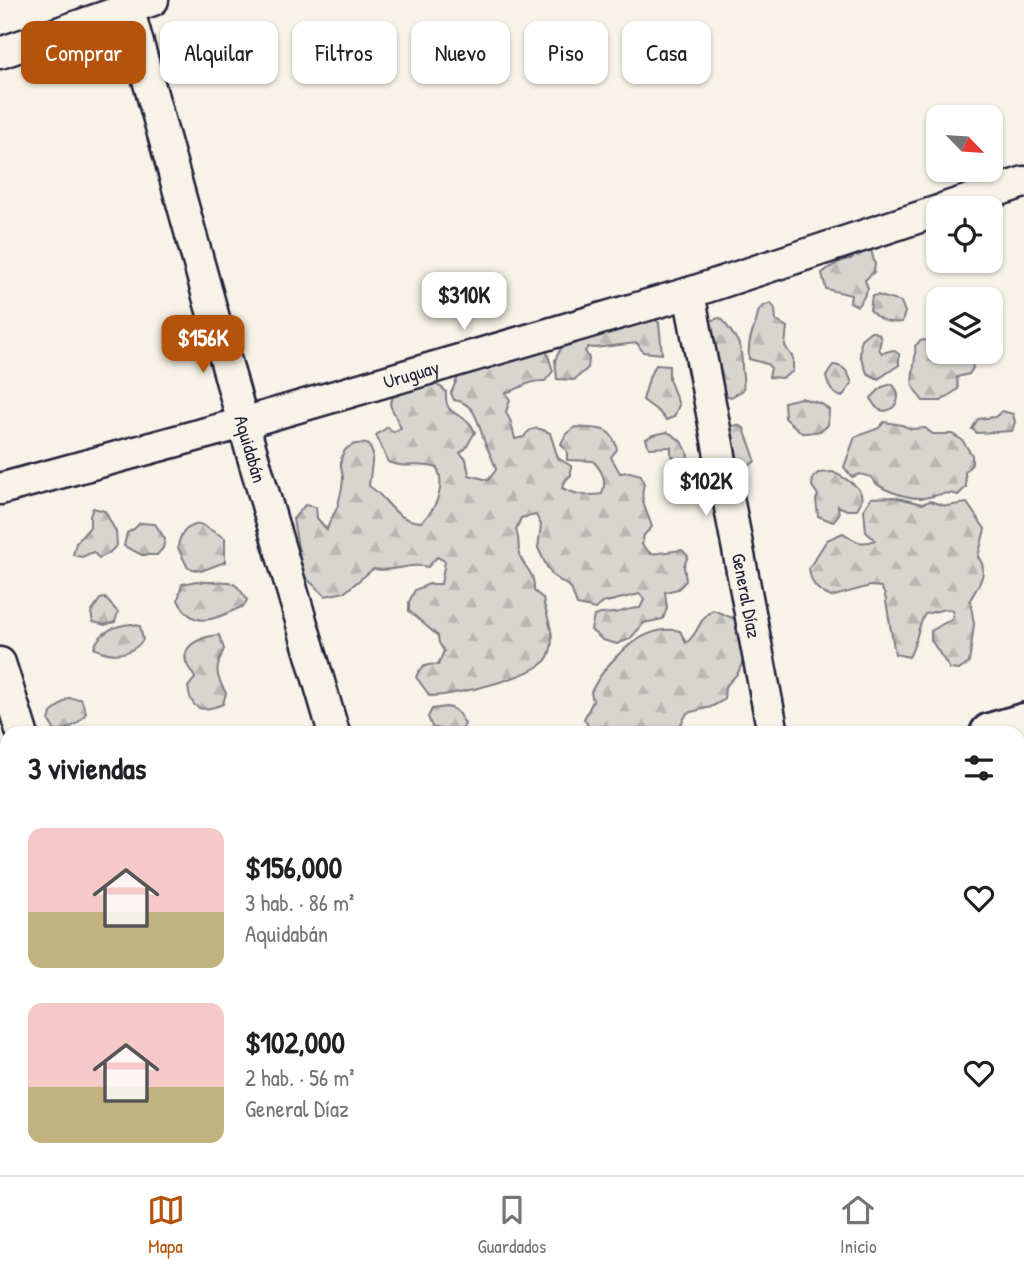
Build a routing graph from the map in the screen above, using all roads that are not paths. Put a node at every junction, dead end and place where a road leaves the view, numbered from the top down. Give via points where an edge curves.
1 (136, 3) edge
2 (0, 53) edge
3 (1024, 182) edge
4 (981, 196) edge
5 (926, 215) edge
6 (689, 292) junction
7 (243, 423) junction
8 (0, 489) edge
9 (0, 663) edge
10 (20, 726) edge
11 (332, 726) edge
12 (772, 726) edge

1 - 2 street
1 - 7 street, Aquidabán
3 - 4 street
5 - 6 street, Uruguay
6 - 7 street, Uruguay
6 - 12 street, General Díaz
7 - 8 street, Uruguay
7 - 11 street, Aquidabán
9 - 10 street

